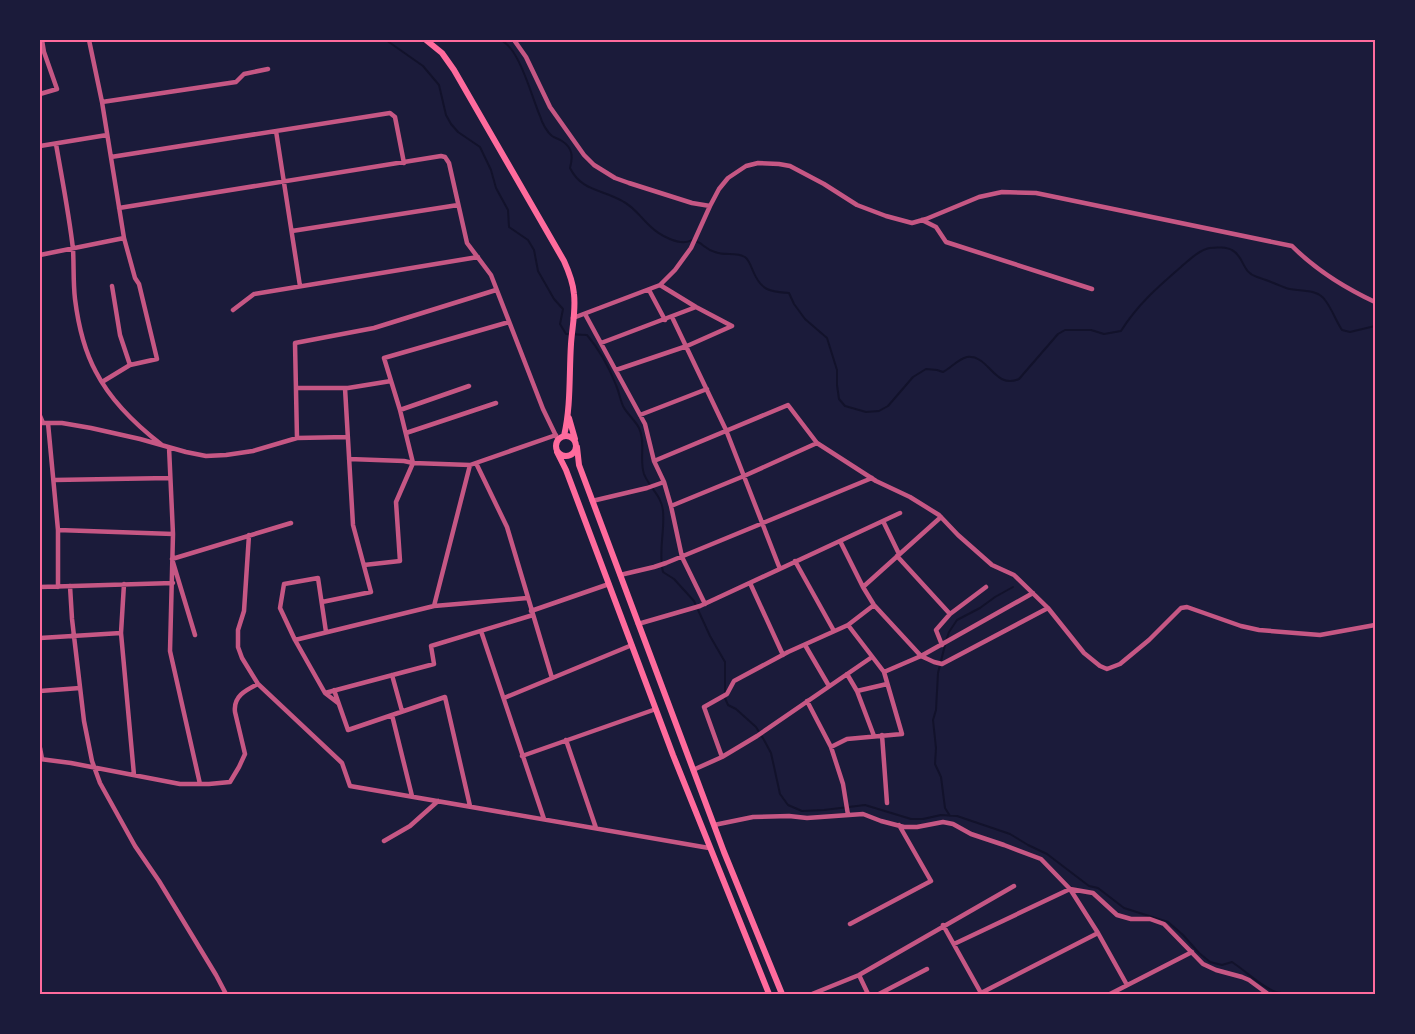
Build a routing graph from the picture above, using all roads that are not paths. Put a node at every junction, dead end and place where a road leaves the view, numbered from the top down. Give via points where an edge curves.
1 (42, 40) edge
2 (89, 40) edge
3 (426, 40) edge
4 (514, 40) edge
5 (268, 69) dead end
6 (40, 94) edge
7 (102, 102) junction
8 (276, 131) junction
9 (107, 135) junction
10 (56, 144) junction
11 (40, 146) edge
12 (111, 158) junction
13 (404, 162) junction
14 (284, 182) junction
15 (458, 205) junction
16 (710, 206) junction
17 (119, 208) junction
18 (922, 220) junction
19 (292, 231) junction
20 (124, 238) junction
21 (72, 248) junction
22 (40, 255) edge
23 (478, 257) junction
24 (660, 285) junction
25 (112, 286) dead end
26 (300, 286) junction
27 (1092, 289) dead end
28 (496, 290) junction
29 (649, 290) junction
30 (1375, 302) edge
31 (696, 307) junction
32 (234, 310) dead end
33 (585, 314) junction
34 (672, 317) junction
35 (665, 320) junction
36 (573, 321) junction
37 (509, 322) junction
38 (601, 343) junction
39 (687, 346) junction
40 (130, 365) junction
41 (616, 370) junction
42 (391, 381) junction
43 (102, 382) junction
44 (469, 386) dead end
45 (296, 388) junction
46 (345, 388) junction
47 (707, 389) junction
48 (496, 402) dead end
49 (400, 410) junction
50 (568, 411) junction
51 (640, 415) junction
52 (40, 416) edge
53 (44, 423) edge
54 (726, 430) junction
55 (406, 433) junction
56 (347, 437) junction
57 (559, 437) junction
58 (297, 438) junction
59 (817, 443) junction
60 (576, 444) junction
61 (162, 445) junction
62 (169, 447) junction
63 (557, 452) junction
64 (349, 459) junction
65 (654, 461) junction
66 (476, 463) junction
67 (413, 464) junction
68 (470, 466) junction
69 (744, 476) junction
70 (170, 478) junction
71 (872, 478) junction
72 (54, 480) junction
73 (664, 482) junction
74 (592, 501) junction
75 (671, 506) junction
76 (900, 513) dead end
77 (941, 516) junction
78 (883, 521) junction
79 (291, 523) dead end
80 (762, 523) junction
81 (58, 530) junction
82 (173, 534) junction
83 (249, 535) junction
84 (840, 541) junction
85 (898, 555) junction
86 (682, 557) junction
87 (172, 559) junction
88 (796, 562) junction
89 (364, 565) junction
90 (780, 569) junction
91 (620, 575) junction
92 (173, 583) junction
93 (750, 583) junction
94 (124, 584) junction
95 (609, 584) junction
96 (70, 586) junction
97 (40, 587) edge
98 (58, 587) junction
99 (863, 587) junction
100 (986, 587) dead end
101 (1032, 593) junction
102 (528, 598) junction
103 (322, 602) junction
104 (702, 605) junction
105 (874, 605) junction
106 (434, 606) junction
107 (1048, 608) junction
108 (532, 613) junction
109 (950, 614) junction
110 (638, 624) junction
111 (848, 625) junction
112 (1375, 625) edge
113 (480, 631) junction
114 (834, 631) junction
115 (326, 632) junction
116 (121, 633) junction
117 (195, 635) dead end
118 (74, 636) junction
119 (40, 638) edge
120 (294, 640) junction
121 (805, 644) junction
122 (632, 645) junction
123 (942, 645) junction
124 (783, 655) junction
125 (921, 656) junction
126 (872, 657) junction
127 (884, 672) junction
128 (847, 674) junction
129 (392, 675) junction
130 (552, 678) junction
131 (258, 684) junction
132 (887, 684) junction
133 (829, 686) junction
134 (80, 688) junction
135 (334, 690) junction
136 (40, 691) edge
137 (857, 692) junction
138 (325, 693) junction
139 (504, 698) junction
140 (807, 701) junction
141 (339, 704) junction
142 (656, 709) junction
143 (402, 711) junction
144 (392, 715) junction
145 (882, 735) junction
146 (680, 736) junction
147 (874, 736) junction
148 (566, 740) junction
149 (668, 740) junction
150 (831, 747) junction
151 (40, 748) edge
152 (686, 751) junction
153 (674, 755) junction
154 (522, 756) junction
155 (722, 757) junction
156 (41, 759) edge
157 (94, 768) junction
158 (693, 770) junction
159 (134, 776) junction
160 (200, 784) junction
161 (412, 796) junction
162 (438, 801) junction
163 (886, 803) dead end
164 (470, 806) junction
165 (848, 814) junction
166 (544, 819) junction
167 (714, 825) junction
168 (899, 826) junction
169 (596, 828) junction
170 (384, 841) dead end
171 (709, 848) junction
172 (1014, 886) dead end
173 (1070, 888) junction
174 (850, 924) dead end
175 (943, 926) junction
176 (1098, 933) junction
177 (954, 944) junction
178 (1192, 952) junction
179 (927, 969) dead end
180 (859, 975) junction
181 (1128, 985) junction
182 (1121, 992) edge
183 (226, 994) edge
184 (768, 994) edge
185 (782, 994) edge
186 (812, 994) edge
187 (868, 994) edge
188 (879, 994) edge
189 (1110, 994) edge
190 (1268, 994) edge

1 - 6 street via 57,89
2 - 7 street
3 - 36 main road via 442,53 454,70 567,268 574,287
4 - 16 street via 526,57 550,107 594,165 629,183
5 - 7 street via 244,74 236,82
7 - 9 street
8 - 12 street
8 - 13 street via 393,113
8 - 14 street
9 - 10 street
9 - 12 street
10 - 11 street
10 - 21 street
12 - 17 street
13 - 14 street
13 - 15 street via 445,157
14 - 17 street
14 - 19 street
15 - 19 street
15 - 23 street via 465,238
16 - 18 street via 728,178 746,166 779,164 790,166 857,205 912,223
16 - 24 street via 692,248
17 - 20 street
18 - 27 street via 936,227 946,242
18 - 30 street via 979,197 1002,192 1036,194 1292,246 1344,287
19 - 26 street
20 - 21 street
20 - 40 street via 157,359
21 - 22 street
21 - 43 street via 75,298 82,334
23 - 26 street
23 - 28 street
24 - 29 street
24 - 31 street
25 - 40 street via 120,335
26 - 32 street via 254,294
28 - 37 street
28 - 45 street via 374,328 295,343
29 - 33 street
29 - 35 street
31 - 34 street
31 - 39 street via 732,326
33 - 36 street
33 - 38 street
34 - 35 street
34 - 39 street
35 - 38 street
36 - 50 main road
37 - 42 street via 384,358
37 - 57 street via 543,409
38 - 41 street
39 - 41 street
39 - 47 street
40 - 43 street
41 - 51 street
42 - 46 street
42 - 49 street
43 - 61 street via 132,419
44 - 49 street
45 - 46 street
45 - 58 street
46 - 56 street
47 - 51 street
47 - 54 street
48 - 55 street
49 - 55 street
50 - 57 main road
50 - 60 main road
51 - 65 street
52 - 53 street
53 - 61 street via 91,428
53 - 72 street
54 - 59 street via 788,405
54 - 65 street
54 - 69 street
55 - 67 street
56 - 58 street
56 - 64 street
57 - 60 main road via 570,437
57 - 63 main road
57 - 66 street
58 - 62 street via 253,451 216,456 197,455
59 - 69 street
59 - 71 street
60 - 63 main road via 574,453 569,456
60 - 74 main road via 579,465
61 - 62 street
62 - 70 street
63 - 95 main road
64 - 67 street
64 - 89 street via 353,525
65 - 73 street
66 - 68 street
66 - 102 street via 507,527
67 - 68 street
67 - 89 street via 396,502 400,561
68 - 106 street
69 - 75 street
69 - 80 street
70 - 72 street
70 - 82 street
71 - 77 street
71 - 80 street
72 - 81 street
73 - 74 street
73 - 75 street
74 - 91 main road
75 - 86 street
76 - 78 street
77 - 85 street
77 - 101 street via 992,565 1014,575
78 - 84 street
78 - 85 street
79 - 83 street
80 - 86 street
80 - 90 street
81 - 82 street
81 - 98 street
82 - 87 street
83 - 87 street
83 - 131 street via 238,647
84 - 88 street
84 - 99 street
85 - 99 street
85 - 109 street
86 - 91 street
86 - 104 street
87 - 92 street
87 - 117 street
88 - 90 street
88 - 114 street
89 - 103 street via 371,592
90 - 93 street
91 - 110 main road
92 - 94 street
92 - 160 street via 170,651
93 - 104 street
93 - 124 street
94 - 96 street
94 - 116 street
95 - 108 street
95 - 122 main road
96 - 98 street
96 - 118 street
97 - 98 street
99 - 105 street
100 - 109 street
101 - 107 street
101 - 123 street
102 - 106 street
102 - 108 street
103 - 115 street
103 - 120 street via 318,578 284,584 280,608
104 - 110 street
105 - 111 street
105 - 125 street
106 - 115 street
107 - 112 street via 1084,653 1107,669 1120,664 1150,640 1181,608 1187,607 1259,630 1320,635
107 - 125 street via 942,664
108 - 113 street
108 - 130 street
109 - 123 street via 936,630
110 - 146 main road
111 - 114 street
111 - 126 street
113 - 129 street via 431,646 434,664
113 - 139 street
114 - 121 street
115 - 120 street
116 - 118 street
116 - 159 street
118 - 119 street
118 - 134 street
120 - 138 street
121 - 124 street
121 - 133 street
122 - 130 street
122 - 142 main road
123 - 125 street
124 - 155 street via 734,681 727,694 704,707
125 - 127 street
126 - 127 street
126 - 128 street
127 - 132 street
128 - 133 street
128 - 137 street
129 - 135 street
129 - 143 street
130 - 139 street
131 - 160 street via 240,695 234,705 245,754 239,767 230,782
131 - 161 street via 342,763 350,786
132 - 137 street
132 - 145 street via 902,734
133 - 140 street
134 - 136 street
134 - 157 street
135 - 138 street
135 - 141 street
137 - 147 street
138 - 141 street
139 - 154 street
140 - 150 street
140 - 155 street
141 - 144 street via 348,730
142 - 148 street
142 - 149 main road
143 - 144 street
143 - 164 street via 445,697
144 - 161 street
145 - 147 street
145 - 163 street
146 - 149 main road
146 - 152 main road
147 - 150 street via 847,739
148 - 154 street
148 - 169 street
149 - 153 main road
150 - 165 street via 843,784
151 - 156 street
152 - 153 main road via 678,751
152 - 158 main road
153 - 171 main road
154 - 166 street
155 - 158 street
156 - 157 street
157 - 159 street
157 - 183 street via 135,846
158 - 167 main road
159 - 160 street
161 - 162 street
162 - 164 street
162 - 170 street via 410,826
164 - 166 street
165 - 167 street via 808,818 753,817
165 - 168 street via 863,814
166 - 169 street
167 - 185 main road
168 - 173 street via 953,824 971,834 1041,859
168 - 174 street via 931,881
169 - 171 street
171 - 184 main road
172 - 175 street
173 - 176 street
173 - 177 street
173 - 178 street via 1093,893 1117,915 1164,924
175 - 177 street
175 - 180 street
176 - 177 street via 981,993
176 - 181 street
178 - 181 street
178 - 190 street via 1203,964 1249,980
179 - 188 street
180 - 186 street
180 - 187 street
181 - 182 street
182 - 189 street

